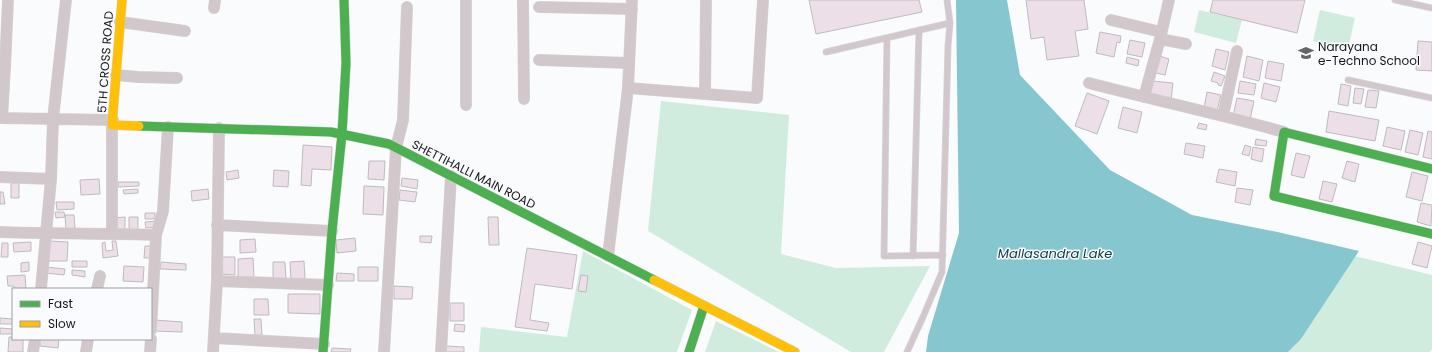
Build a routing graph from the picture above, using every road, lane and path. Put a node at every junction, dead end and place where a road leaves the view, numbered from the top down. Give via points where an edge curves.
1 (8, 0) edge
2 (66, 0) edge
3 (122, 0) edge
4 (344, 0) edge
5 (466, 0) edge
6 (524, 0) edge
7 (706, 0) edge
8 (762, 0) edge
9 (947, 0) edge
10 (1169, 0) edge
11 (1396, 0) edge
12 (632, 5) edge
13 (407, 7) dead end
14 (539, 7) dead end
15 (1432, 8) edge
16 (4, 14) edge
17 (1111, 20) dead end
18 (120, 22) junction
19 (950, 23) junction
20 (919, 30) junction
21 (185, 31) dead end
22 (1160, 35) junction
23 (887, 38) junction
24 (1186, 44) dead end
25 (1237, 50) dead end
26 (826, 52) dead end
27 (539, 60) dead end
28 (629, 63) junction
29 (2, 67) edge
30 (116, 75) junction
31 (177, 78) dead end
32 (1348, 80) dead end
33 (1088, 83) dead end
34 (628, 88) junction
35 (705, 94) junction
36 (1144, 97) junction
37 (1432, 98) edge
38 (524, 99) dead end
39 (466, 105) dead end
40 (1223, 116) junction
41 (1, 118) edge
42 (53, 119) junction
43 (113, 123) junction
44 (168, 127) junction
45 (219, 128) junction
46 (1284, 132) junction
47 (342, 134) junction
48 (396, 148) junction
49 (1432, 169) edge
50 (451, 176) junction
51 (0, 177) edge
52 (51, 178) junction
53 (217, 225) junction
54 (332, 231) junction
55 (0, 232) edge
56 (46, 234) junction
57 (112, 234) junction
58 (1432, 234) edge
59 (156, 235) junction
60 (943, 255) junction
61 (608, 256) junction
62 (913, 256) junction
63 (100, 276) dead end
64 (216, 281) junction
65 (328, 285) junction
66 (41, 288) edge
67 (97, 288) edge
68 (704, 306) junction
69 (152, 311) edge
70 (214, 338) junction
71 (35, 340) edge
72 (88, 340) edge
73 (150, 340) edge
74 (323, 348) edge
75 (33, 352) edge
76 (86, 352) edge
77 (150, 352) edge
78 (213, 352) edge
79 (384, 352) edge
80 (441, 352) edge
81 (689, 352) edge
82 (795, 352) edge
83 (907, 352) edge

1 - 16 street
2 - 42 street
3 - 18 street, 5TH CROSS ROAD
4 - 47 street via 346,63
5 - 39 street
6 - 38 street
7 - 35 street
8 - 35 street via 757,98
9 - 19 lane
10 - 22 street
11 - 15 lane
12 - 14 street
12 - 28 street
13 - 48 street via 402,120
16 - 29 street
17 - 22 street
18 - 21 street
18 - 30 street, 5TH CROSS ROAD
19 - 20 lane
19 - 60 lane
20 - 23 lane
20 - 62 lane
22 - 24 street
22 - 36 street
23 - 26 lane
23 - 62 lane via 884,256
25 - 40 street
27 - 28 street
28 - 34 street
29 - 41 street
30 - 31 street
30 - 43 street, 5TH CROSS ROAD
32 - 37 lane
33 - 36 street
34 - 35 street
34 - 61 street
36 - 40 street
40 - 46 street
41 - 42 street
42 - 43 street
42 - 52 street
43 - 44 street, SHETTIHALLI MAIN ROAD
43 - 57 street
44 - 45 street, SHETTIHALLI MAIN ROAD
44 - 59 street via 163,211
45 - 47 street, SHETTIHALLI MAIN ROAD
45 - 53 street
46 - 49 street
46 - 58 street via 1274,196
47 - 48 street, SHETTIHALLI MAIN ROAD via 389,144
47 - 54 street
48 - 50 street, SHETTIHALLI MAIN ROAD
48 - 79 street
50 - 61 street, SHETTIHALLI MAIN ROAD
50 - 80 street
51 - 52 street
52 - 56 street
53 - 54 street
53 - 64 street
54 - 65 street
55 - 56 street
56 - 57 street
56 - 66 street
57 - 59 street
59 - 69 street
60 - 62 lane
60 - 83 lane via 942,272
61 - 68 street, SHETTIHALLI MAIN ROAD
63 - 67 street
64 - 65 street
64 - 70 street
65 - 74 street
68 - 81 street
68 - 82 street, SHETTIHALLI MAIN ROAD
70 - 74 street
70 - 78 street
71 - 75 street
72 - 76 street
73 - 77 street

